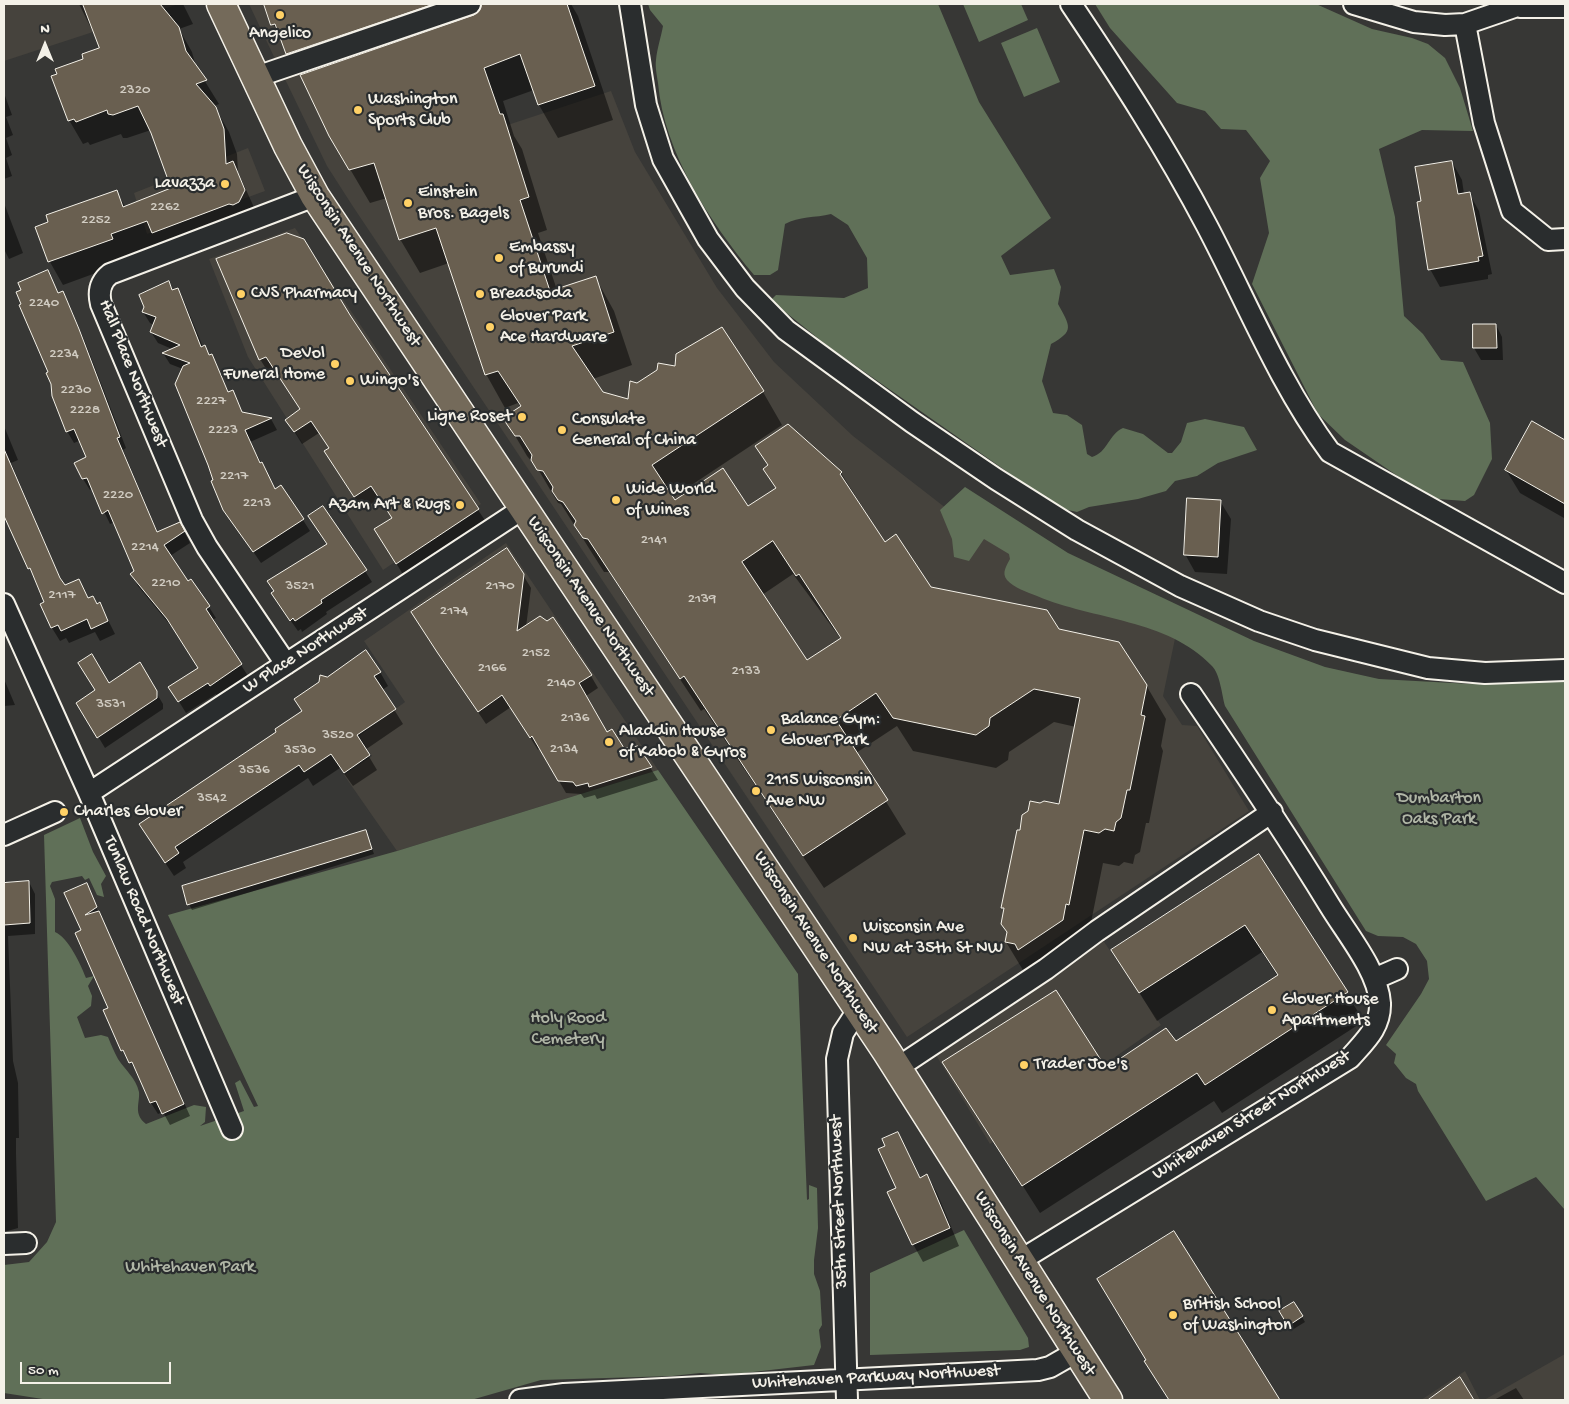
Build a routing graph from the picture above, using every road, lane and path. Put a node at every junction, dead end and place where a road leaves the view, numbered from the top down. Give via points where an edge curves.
1 (221, 4) edge
2 (470, 4) edge
3 (630, 4) edge
4 (1071, 4) edge
5 (1354, 4) edge
6 (1521, 5) edge
7 (1565, 7) edge
8 (1465, 24) junction
9 (256, 77) junction
10 (315, 196) junction
11 (1565, 239) edge
12 (524, 508) junction
13 (1565, 583) edge
14 (4, 604) edge
15 (286, 664) junction
16 (1565, 670) edge
17 (1191, 694) dead end
18 (89, 793) junction
19 (55, 812) dead end
20 (1272, 812) junction
21 (4, 835) edge
22 (1397, 969) dead end
23 (1374, 979) junction
24 (858, 1010) junction
25 (897, 1068) junction
26 (232, 1129) dead end
27 (26, 1243) dead end
28 (4, 1244) edge
29 (1021, 1260) junction
30 (1078, 1351) junction
31 (846, 1379) junction
32 (631, 1395) edge
33 (520, 1400) edge
34 (847, 1400) edge
35 (1108, 1400) edge

1 - 9 main road, Wisconsin Avenue Northwest
2 - 9 street
3 - 16 street via 646,105 663,159 708,239 745,288 786,330 912,422 1077,530 1180,586 1259,621 1315,640 1428,668 1485,673
4 - 13 street via 1146,115 1207,226 1281,375 1330,452
5 - 8 street via 1414,22
6 - 7 street
6 - 8 street
8 - 11 street via 1484,123 1512,211 1548,240
9 - 10 main road, Wisconsin Avenue Northwest
10 - 12 main road, Wisconsin Avenue Northwest
10 - 15 street, Hall Place Northwest via 110,274 101,284 99,298 192,520
12 - 15 street, W Place Northwest
12 - 24 main road, Wisconsin Avenue Northwest
14 - 18 street, Tunlaw Road Northwest
15 - 18 street, W Place Northwest
17 - 20 street, Whitehaven Street Northwest
18 - 26 street, Tunlaw Road Northwest
19 - 21 street
20 - 23 street, Whitehaven Street Northwest
20 - 25 street
22 - 23 street
23 - 29 street, Whitehaven Street Northwest via 1380,1001 1378,1018 1371,1035 1350,1058
24 - 25 main road, Wisconsin Avenue Northwest
24 - 31 street, 35th Street Northwest via 842,1033 836,1059
25 - 29 main road, Wisconsin Avenue Northwest
27 - 28 street
29 - 30 main road, Wisconsin Avenue Northwest
30 - 31 street, Whitehaven Parkway Northwest via 1038,1370
30 - 35 main road, Wisconsin Avenue Northwest
31 - 32 street, Whitehaven Parkway Northwest
31 - 34 street, 35th Street Northwest
32 - 33 street, Whitehaven Parkway Northwest via 554,1395

